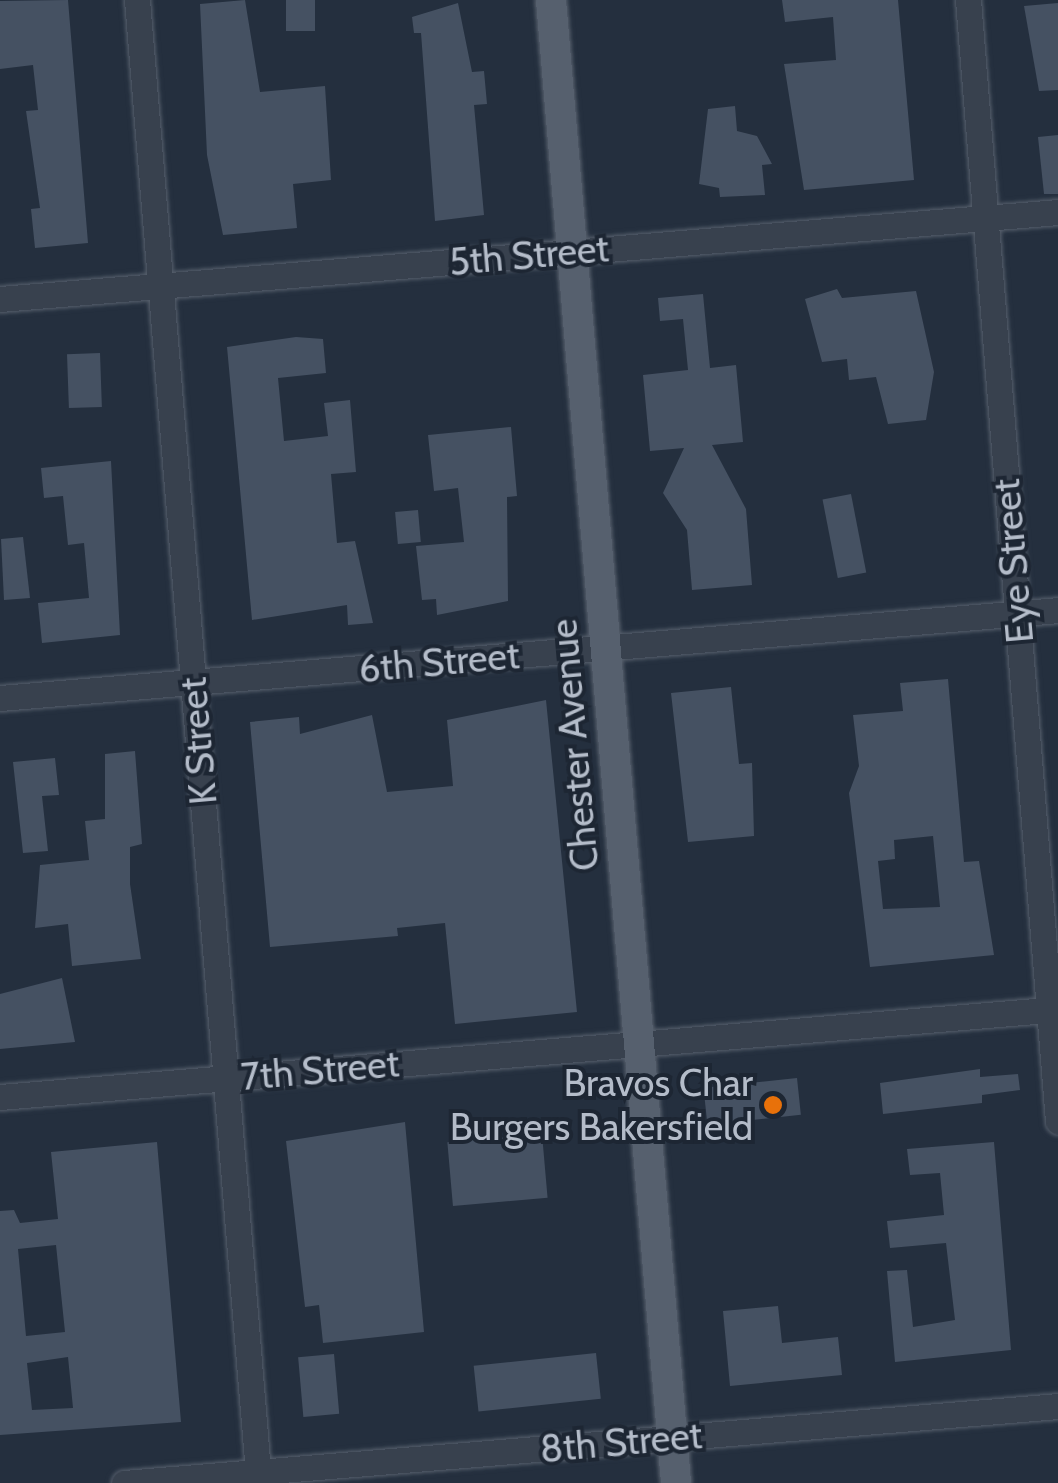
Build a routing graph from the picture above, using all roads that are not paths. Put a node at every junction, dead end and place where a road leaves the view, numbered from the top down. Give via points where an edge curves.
1 (137, 0) edge
2 (551, 0) edge
3 (968, 0) edge
4 (1058, 212) edge
5 (982, 218) junction
6 (572, 252) junction
7 (160, 286) junction
8 (0, 300) edge
9 (1058, 610) edge
10 (1018, 614) junction
11 (606, 648) junction
12 (193, 682) junction
13 (0, 698) edge
14 (1054, 1009) edge
15 (639, 1044) junction
16 (226, 1078) junction
17 (0, 1097) edge
18 (1058, 1122) edge
19 (1058, 1406) edge
20 (672, 1438) junction
21 (259, 1477) edge
22 (124, 1483) edge
23 (676, 1483) edge

1 - 7 street, K Street
2 - 6 main road, Chester Avenue
3 - 5 street, Eye Street
4 - 5 street, 5th Street
5 - 6 street, 5th Street
5 - 10 street, Eye Street
6 - 7 street, 5th Street
6 - 11 main road, Chester Avenue
7 - 8 street, 5th Street
7 - 12 street, K Street
9 - 10 street, 6th Street
10 - 11 street, 6th Street
10 - 14 street, Eye Street
11 - 12 street, 6th Street
11 - 15 main road, Chester Avenue
12 - 13 street, 6th Street
12 - 16 street, K Street
14 - 15 street, 7th Street
14 - 18 street, Eye Street
15 - 16 street, 7th Street
15 - 20 main road, Chester Avenue
16 - 17 street, 7th Street
16 - 21 street, K Street
19 - 20 street, 8th Street
20 - 21 street, 8th Street
20 - 23 main road, Chester Avenue
21 - 22 street, 8th Street

